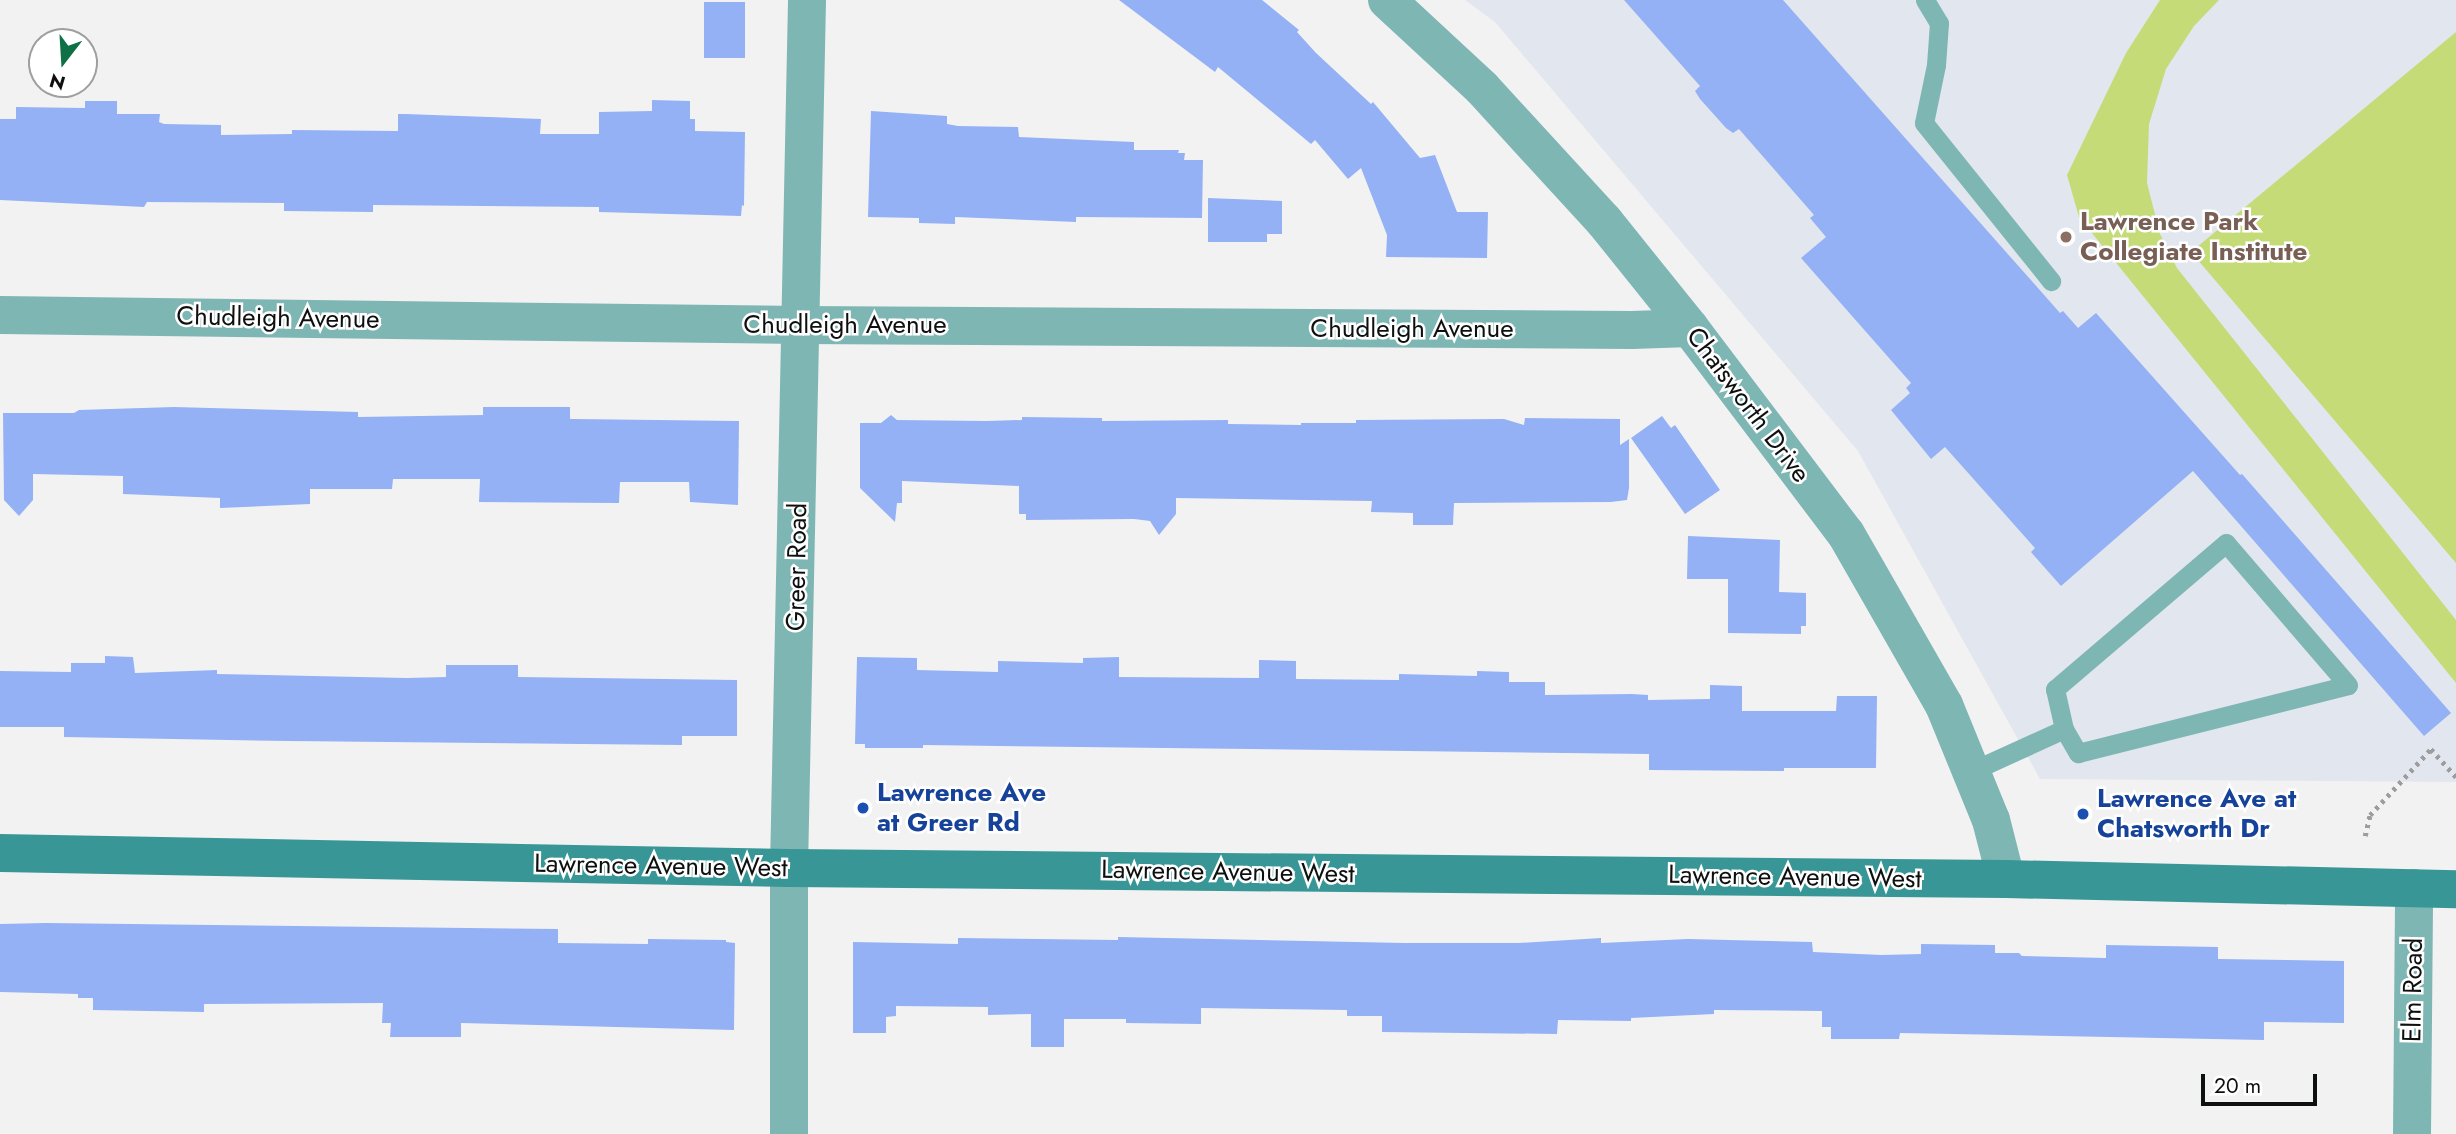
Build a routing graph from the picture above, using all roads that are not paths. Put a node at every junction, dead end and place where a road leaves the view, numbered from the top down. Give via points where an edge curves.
1 (807, 0) edge
2 (1387, 0) edge
3 (1925, 0) edge
4 (2050, 281) dead end
5 (0, 315) edge
6 (801, 325) junction
7 (1690, 328) junction
8 (2064, 729) junction
9 (1972, 771) junction
10 (0, 853) edge
11 (789, 868) junction
12 (2006, 879) junction
13 (2414, 888) junction
14 (2456, 889) edge
15 (789, 1134) edge
16 (2412, 1134) edge

1 - 6 street, Greer Road
2 - 7 street, Chatsworth Drive via 1545,154
3 - 4 lane via 1939,23 1924,123
5 - 6 street, Chudleigh Avenue
6 - 7 street, Chudleigh Avenue
6 - 11 street, Greer Road
7 - 9 street, Chatsworth Drive via 1846,534 1944,705
8 - 8 lane via 2078,753 2348,685 2226,544 2055,689
8 - 9 lane
9 - 12 street, Chatsworth Drive
10 - 11 main road, Lawrence Avenue West
11 - 12 main road, Lawrence Avenue West
11 - 15 street, Greer Road
12 - 13 main road, Lawrence Avenue West
13 - 14 main road, Lawrence Avenue West
13 - 16 street, Elm Road

